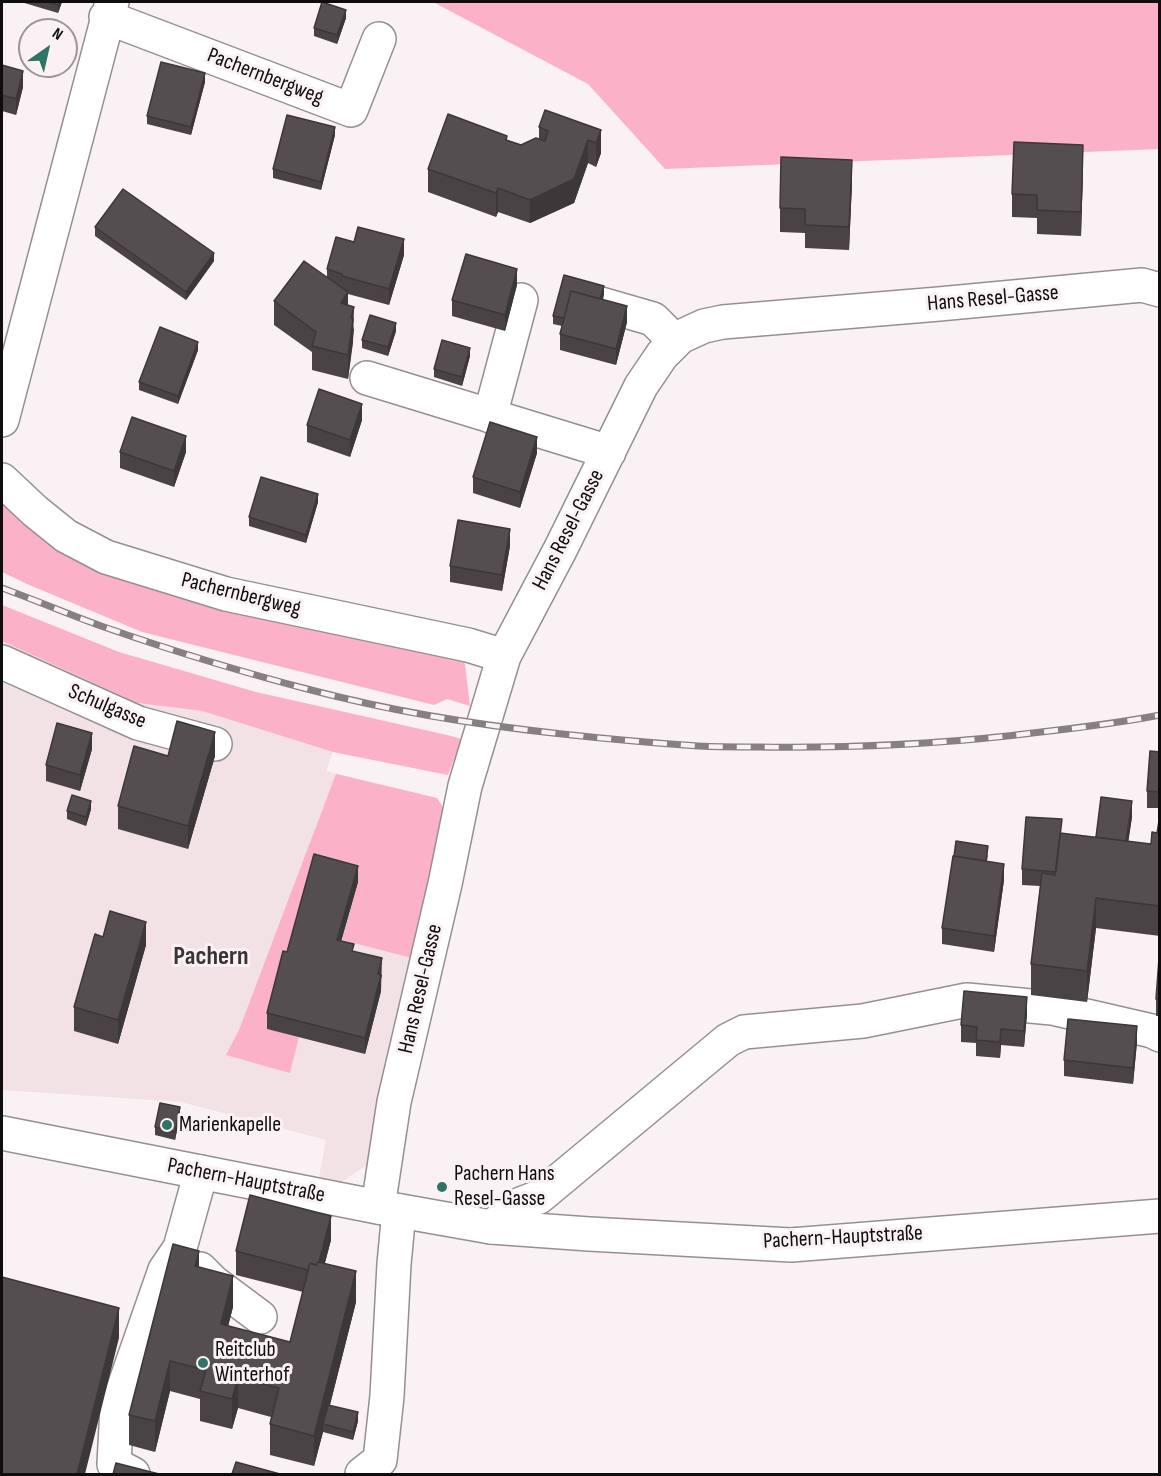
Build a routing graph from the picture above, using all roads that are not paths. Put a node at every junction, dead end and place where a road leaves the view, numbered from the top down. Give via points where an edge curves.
1 (109, 9) edge
2 (379, 39) dead end
3 (1160, 290) edge
4 (521, 300) dead end
5 (601, 304) edge
6 (674, 343) junction
7 (367, 378) dead end
8 (490, 416) junction
9 (2, 420) edge
10 (609, 452) junction
11 (2, 480) edge
12 (504, 656) junction
13 (2, 662) edge
14 (215, 744) edge
15 (1160, 1035) edge
16 (2, 1133) edge
17 (201, 1172) junction
18 (388, 1209) junction
19 (1160, 1216) edge
20 (491, 1227) junction
21 (180, 1248) junction
22 (260, 1317) dead end
23 (379, 1470) edge
24 (119, 1471) edge

1 - 2 street, Pachernbergweg via 351,110
1 - 9 street, Pachernbergweg
3 - 6 street, Hans Resel-Gasse via 1142,285 723,322 704,326
4 - 8 street
5 - 6 street via 652,319
6 - 10 street, Hans Resel-Gasse via 641,386
7 - 8 street
8 - 10 street
10 - 12 street, Hans Resel-Gasse
11 - 12 street, Pachernbergweg via 66,536 106,557 226,594
12 - 18 street, Hans Resel-Gasse via 438,882 386,1103
13 - 14 street, Schulgasse via 138,723
15 - 20 street via 1052,1008 967,1000 863,1021 744,1032 728,1040 539,1197 521,1204
16 - 17 street, Pachern-Hauptstraße
17 - 18 street, Pachern-Hauptstraße
17 - 21 street
18 - 20 street, Pachern-Hauptstraße
18 - 23 street, Hans Resel-Gasse via 394,1264
19 - 20 street, Pachern-Hauptstraße via 791,1245
21 - 22 street via 213,1282
21 - 24 street via 165,1270 117,1407

